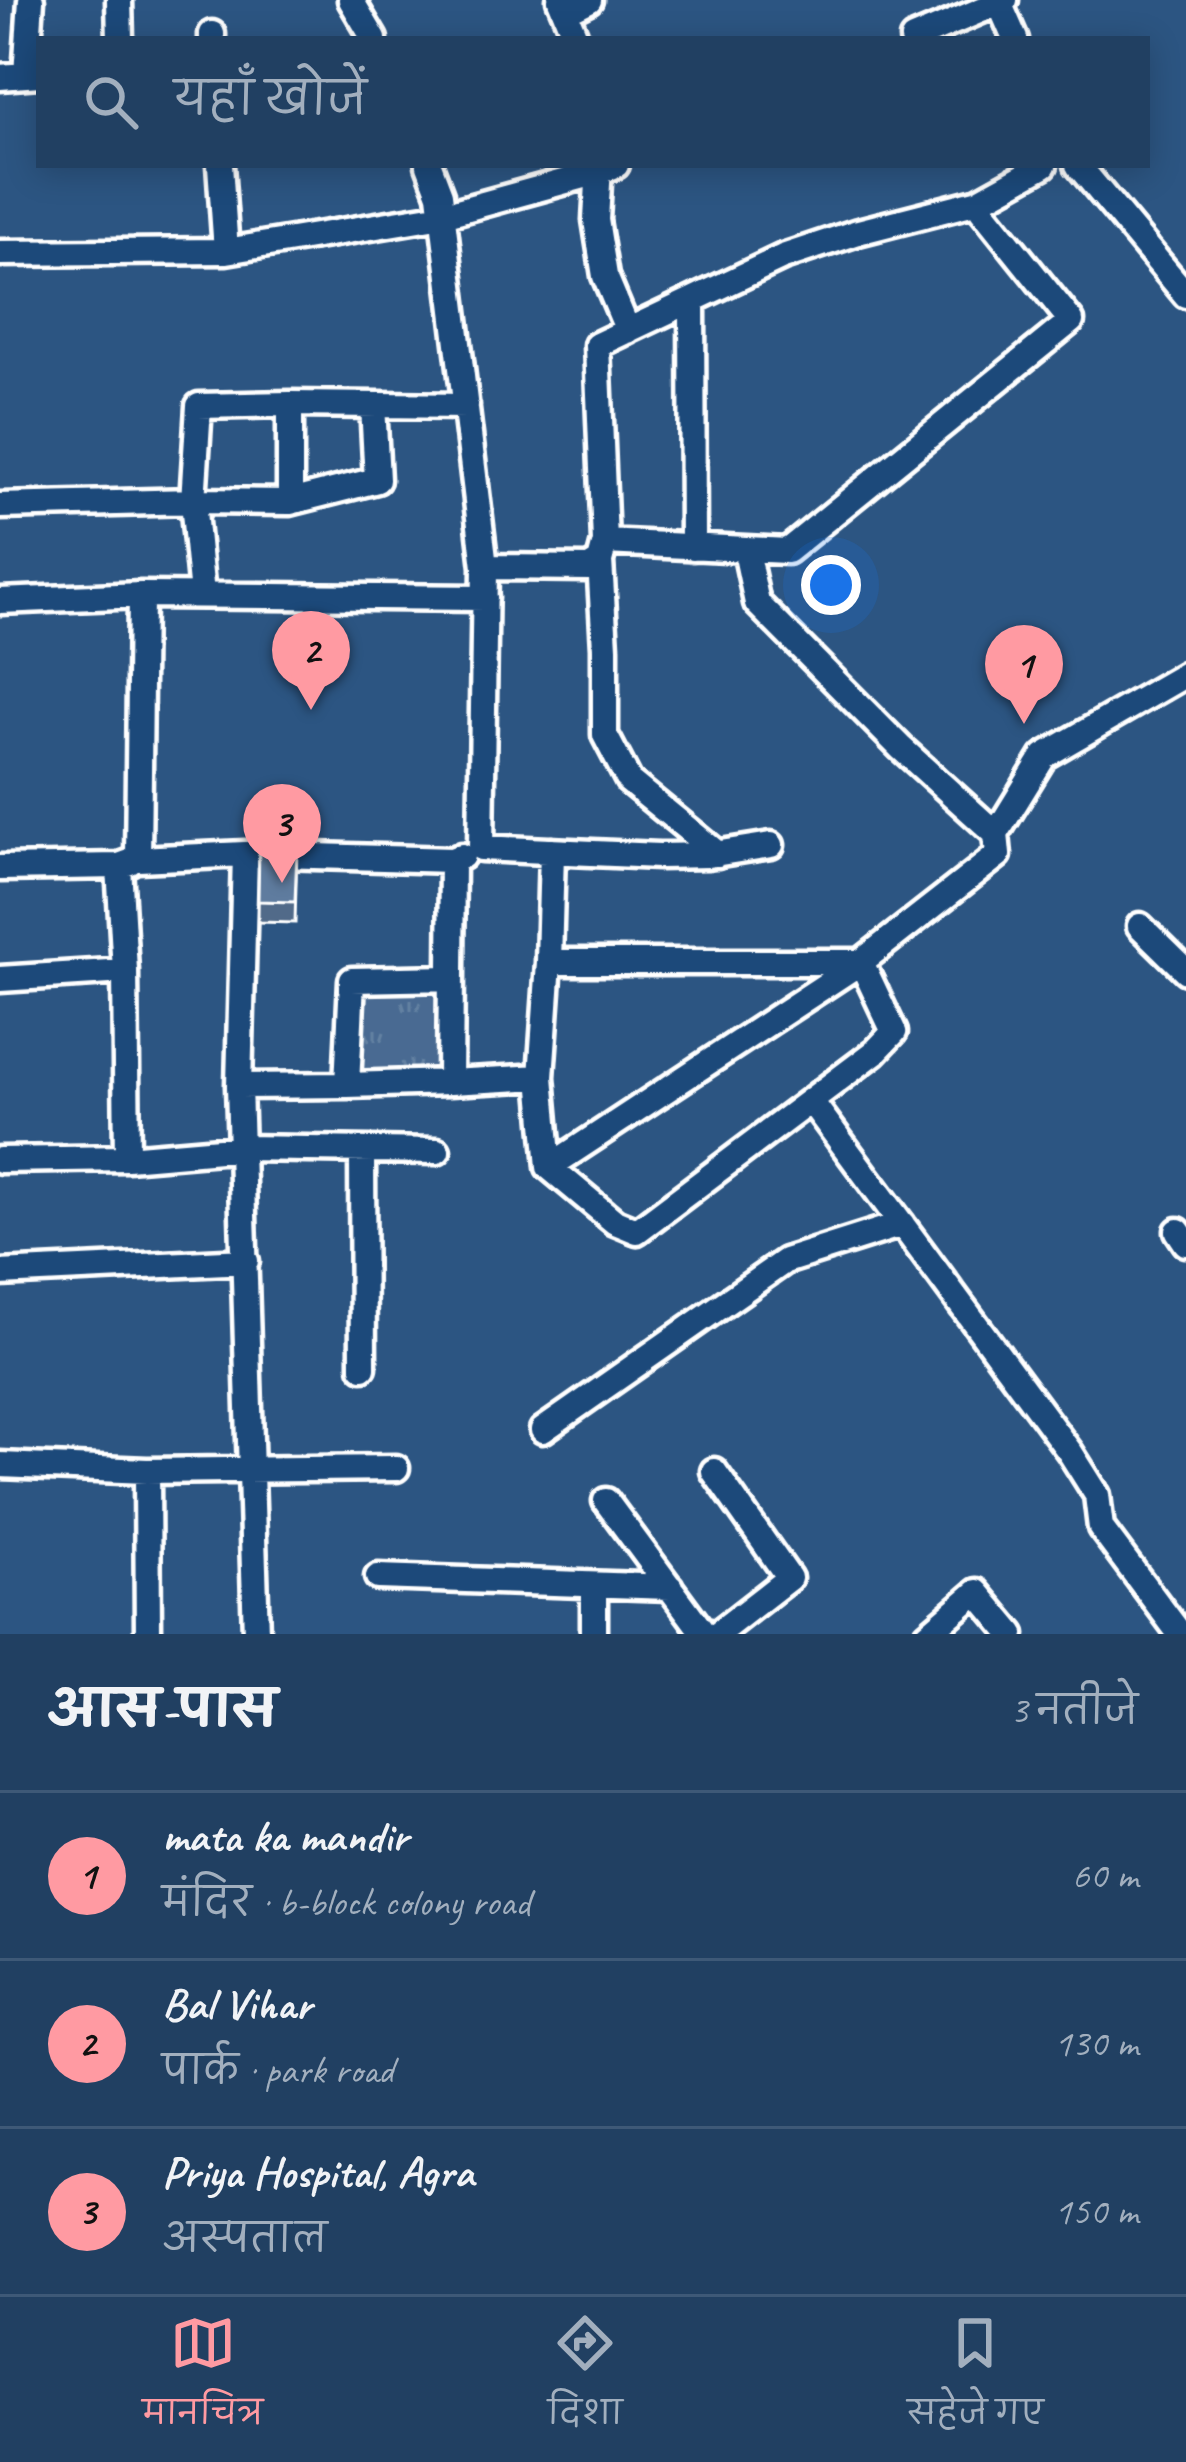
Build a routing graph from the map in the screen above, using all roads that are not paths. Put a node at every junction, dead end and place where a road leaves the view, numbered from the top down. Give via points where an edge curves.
1 (31, 0) edge
2 (119, 0) edge
3 (351, 0) edge
4 (589, 0) edge
5 (999, 2) edge
6 (567, 4) edge
7 (120, 36) edge
8 (372, 36) edge
9 (575, 36) edge
10 (920, 36) edge
11 (1014, 36) edge
12 (22, 76) edge
13 (220, 168) edge
14 (430, 168) edge
15 (602, 168) edge
16 (605, 168) edge
17 (1039, 168) edge
18 (1080, 168) edge
19 (979, 201) junction
20 (443, 215) junction
21 (226, 250) junction
22 (0, 254) edge
23 (1186, 295) edge
24 (692, 300) junction
25 (628, 331) junction
26 (290, 404) junction
27 (373, 405) junction
28 (466, 406) junction
29 (193, 501) junction
30 (290, 502) junction
31 (0, 506) edge
32 (693, 548) junction
33 (746, 551) junction
34 (602, 552) junction
35 (485, 567) junction
36 (141, 595) junction
37 (202, 595) junction
38 (485, 598) junction
39 (0, 601) edge
40 (1186, 674) edge
41 (996, 833) junction
42 (770, 845) dead end
43 (481, 848) junction
44 (552, 851) junction
45 (245, 854) junction
46 (718, 854) junction
47 (452, 860) junction
48 (128, 863) junction
49 (0, 868) edge
50 (1140, 926) dead end
51 (549, 962) junction
52 (861, 962) junction
53 (125, 971) junction
54 (1186, 971) edge
55 (451, 978) junction
56 (0, 979) edge
57 (541, 1077) junction
58 (450, 1082) junction
59 (347, 1085) junction
60 (239, 1086) junction
61 (811, 1101) junction
62 (243, 1148) junction
63 (362, 1151) junction
64 (437, 1151) dead end
65 (127, 1158) junction
66 (0, 1160) edge
67 (549, 1167) junction
68 (902, 1225) junction
69 (245, 1261) junction
70 (0, 1273) edge
71 (363, 1366) dead end
72 (543, 1430) dead end
73 (0, 1465) edge
74 (396, 1468) dead end
75 (250, 1469) junction
76 (147, 1471) junction
77 (714, 1471) dead end
78 (606, 1501) dead end
79 (378, 1576) dead end
80 (594, 1586) junction
81 (670, 1587) junction
82 (148, 1634) edge
83 (256, 1634) edge
84 (595, 1634) edge
85 (704, 1634) edge
86 (717, 1634) edge
87 (928, 1634) edge
88 (1012, 1634) edge
89 (1180, 1634) edge

1 - 12 street
2 - 7 street
3 - 8 street
4 - 6 street
5 - 10 street
5 - 11 street
6 - 9 street
13 - 21 street
14 - 20 street
15 - 20 street
16 - 25 street via 596,220 605,276
17 - 19 street
18 - 23 street
19 - 24 street via 782,257
19 - 33 street via 1071,320 787,551
20 - 21 street
20 - 28 street
21 - 22 street
24 - 25 street
24 - 32 street
25 - 34 street via 598,345
26 - 27 street
26 - 29 street via 199,406
26 - 30 street
27 - 28 street
27 - 30 street via 377,480
28 - 35 street
29 - 30 street
29 - 31 street
29 - 37 street
32 - 33 street
32 - 34 street
33 - 41 street via 758,603
34 - 35 street via 590,568
34 - 46 street via 604,735 629,781
35 - 38 street
36 - 37 street
36 - 39 street
36 - 48 street
37 - 38 street
38 - 43 street
40 - 41 street via 1044,756
41 - 52 street via 998,855
42 - 46 street
43 - 44 street
43 - 47 street
44 - 46 street
44 - 51 street
45 - 47 street
45 - 48 street
45 - 60 street
47 - 55 street
48 - 49 street
48 - 53 street
50 - 54 street
51 - 52 street
51 - 57 street
52 - 61 street via 894,1032
52 - 67 street
53 - 56 street
53 - 65 street
55 - 58 street
55 - 59 street via 352,980
57 - 58 street
57 - 67 street
58 - 59 street
59 - 60 street
60 - 62 street
61 - 67 street via 637,1231
61 - 68 street
62 - 63 street
62 - 65 street
62 - 69 street
63 - 64 street
63 - 71 street
65 - 66 street
68 - 72 street via 785,1261
68 - 89 street via 1070,1452 1096,1495 1101,1528
69 - 70 street
69 - 75 street
73 - 76 street
74 - 75 street
75 - 76 street
75 - 83 street
76 - 82 street
77 - 86 street via 789,1578
78 - 81 street
79 - 80 street
80 - 81 street
80 - 84 street
81 - 85 street
87 - 88 street via 977,1592

